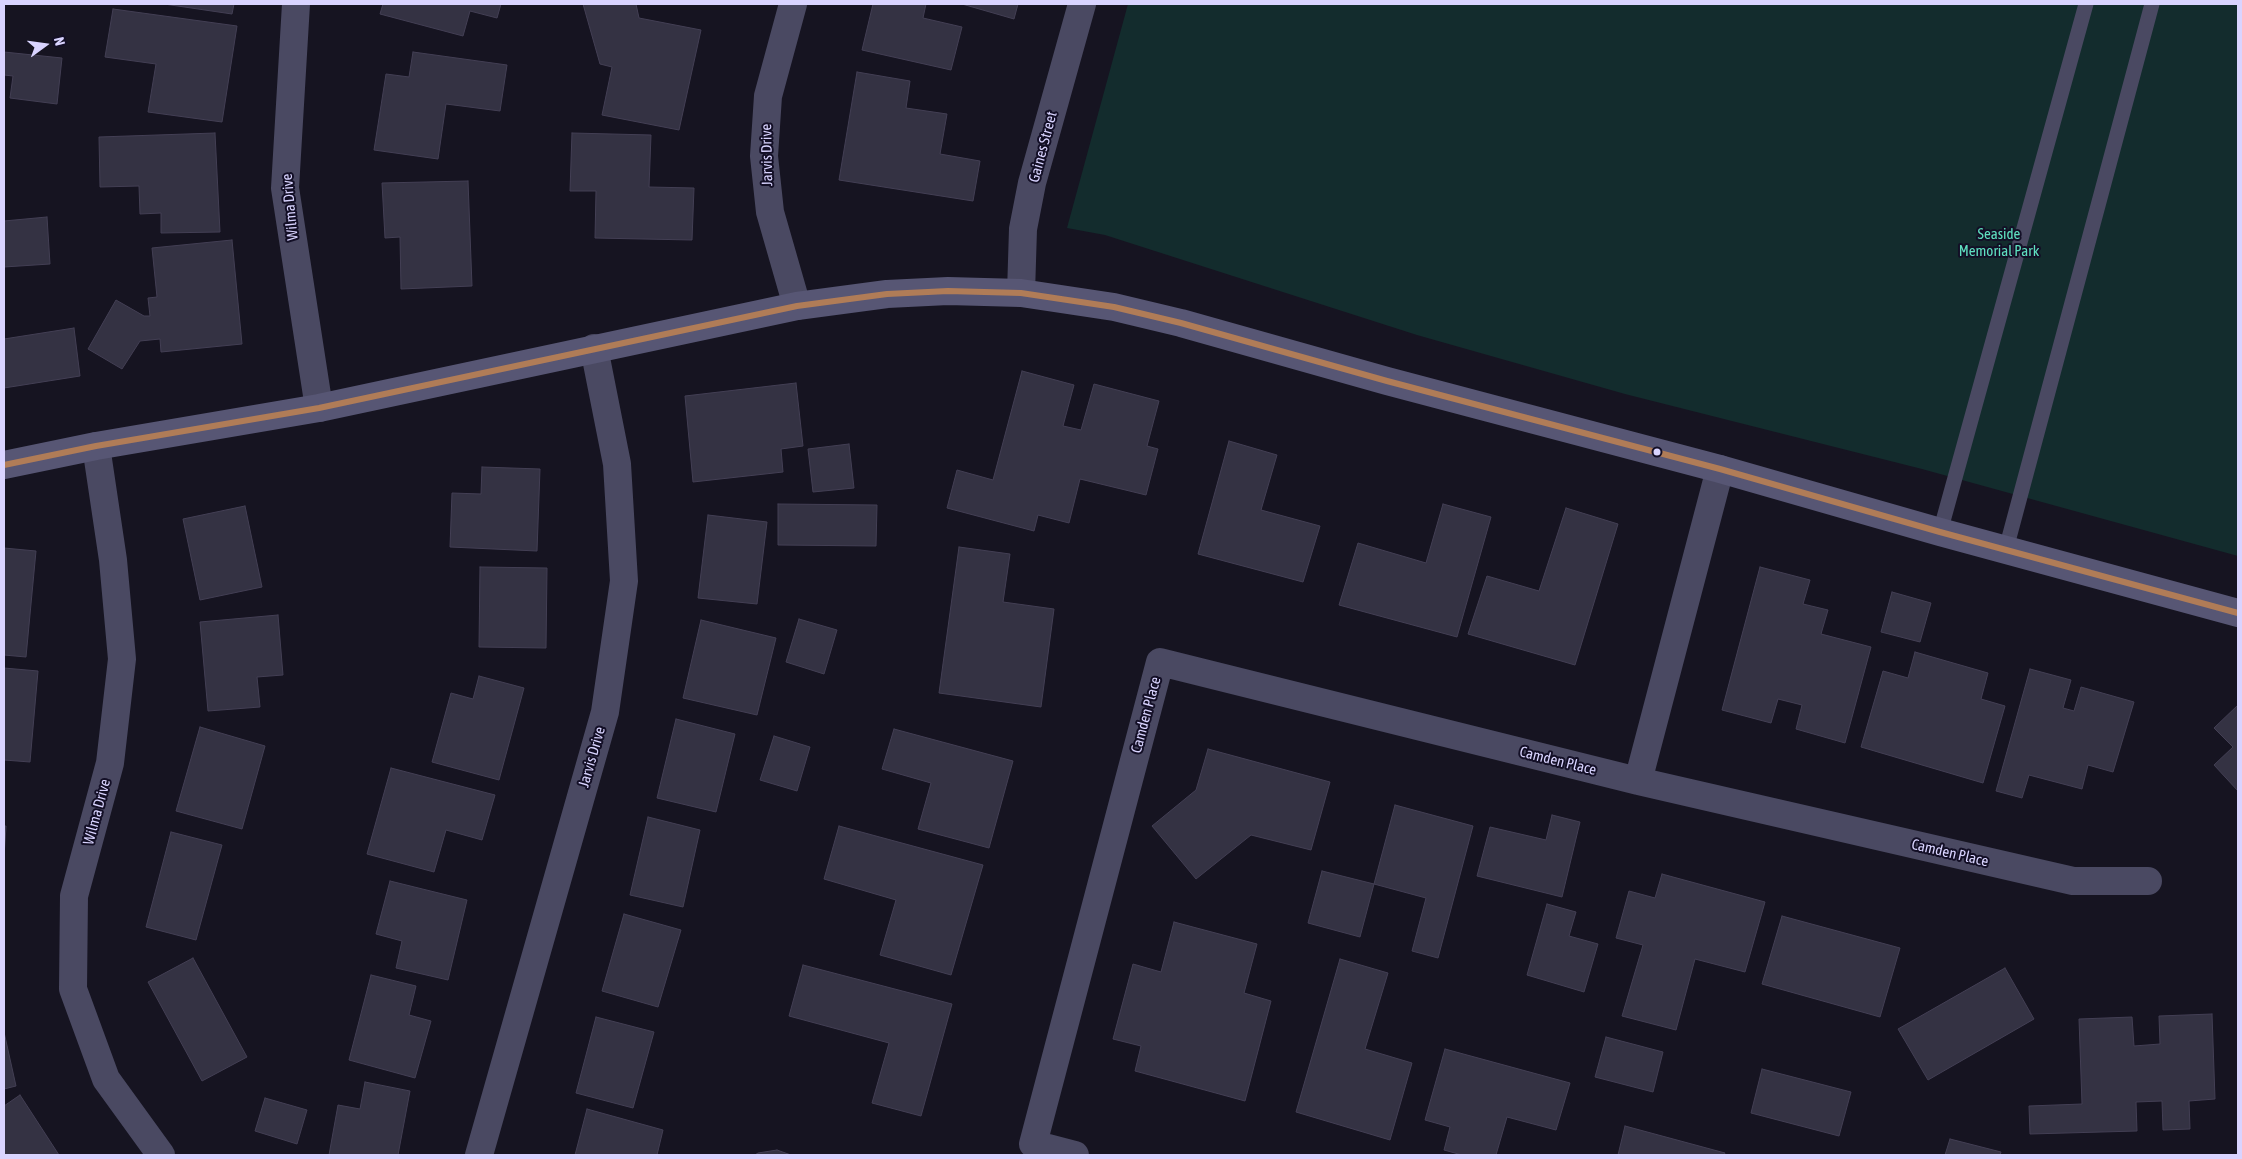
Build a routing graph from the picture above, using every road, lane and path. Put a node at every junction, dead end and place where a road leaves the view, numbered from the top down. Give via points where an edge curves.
1 (296, 4) edge
2 (793, 4) edge
3 (1082, 4) edge
4 (2086, 4) edge
5 (2152, 4) edge
6 (1021, 293) junction
7 (797, 306) junction
8 (594, 348) junction
9 (319, 408) junction
10 (96, 446) junction
11 (4, 465) edge
12 (1720, 469) junction
13 (1940, 532) junction
14 (2006, 550) junction
15 (2238, 613) edge
16 (1638, 781) junction
17 (2148, 880) dead end
18 (161, 1155) edge
19 (479, 1155) edge
20 (1075, 1155) edge

1 - 9 street, Wilma Drive via 286,188
2 - 7 street, Jarvis Drive via 768,96 764,156 770,212
3 - 6 street, Gaines Street via 1032,183 1023,229
4 - 13 lane
5 - 14 lane
6 - 7 main road via 948,290
6 - 12 main road via 1114,307 1181,323
7 - 8 main road
8 - 9 main road
8 - 19 street, Jarvis Drive via 617,464 624,581 605,712
9 - 10 main road
10 - 11 main road
10 - 18 street, Wilma Drive via 113,560 122,659 110,763 74,896 74,989 106,1079
12 - 13 main road
12 - 16 street
13 - 14 main road
14 - 15 main road
16 - 17 street, Camden Place via 2073,881
16 - 20 street, Camden Place via 1160,662 1033,1144

